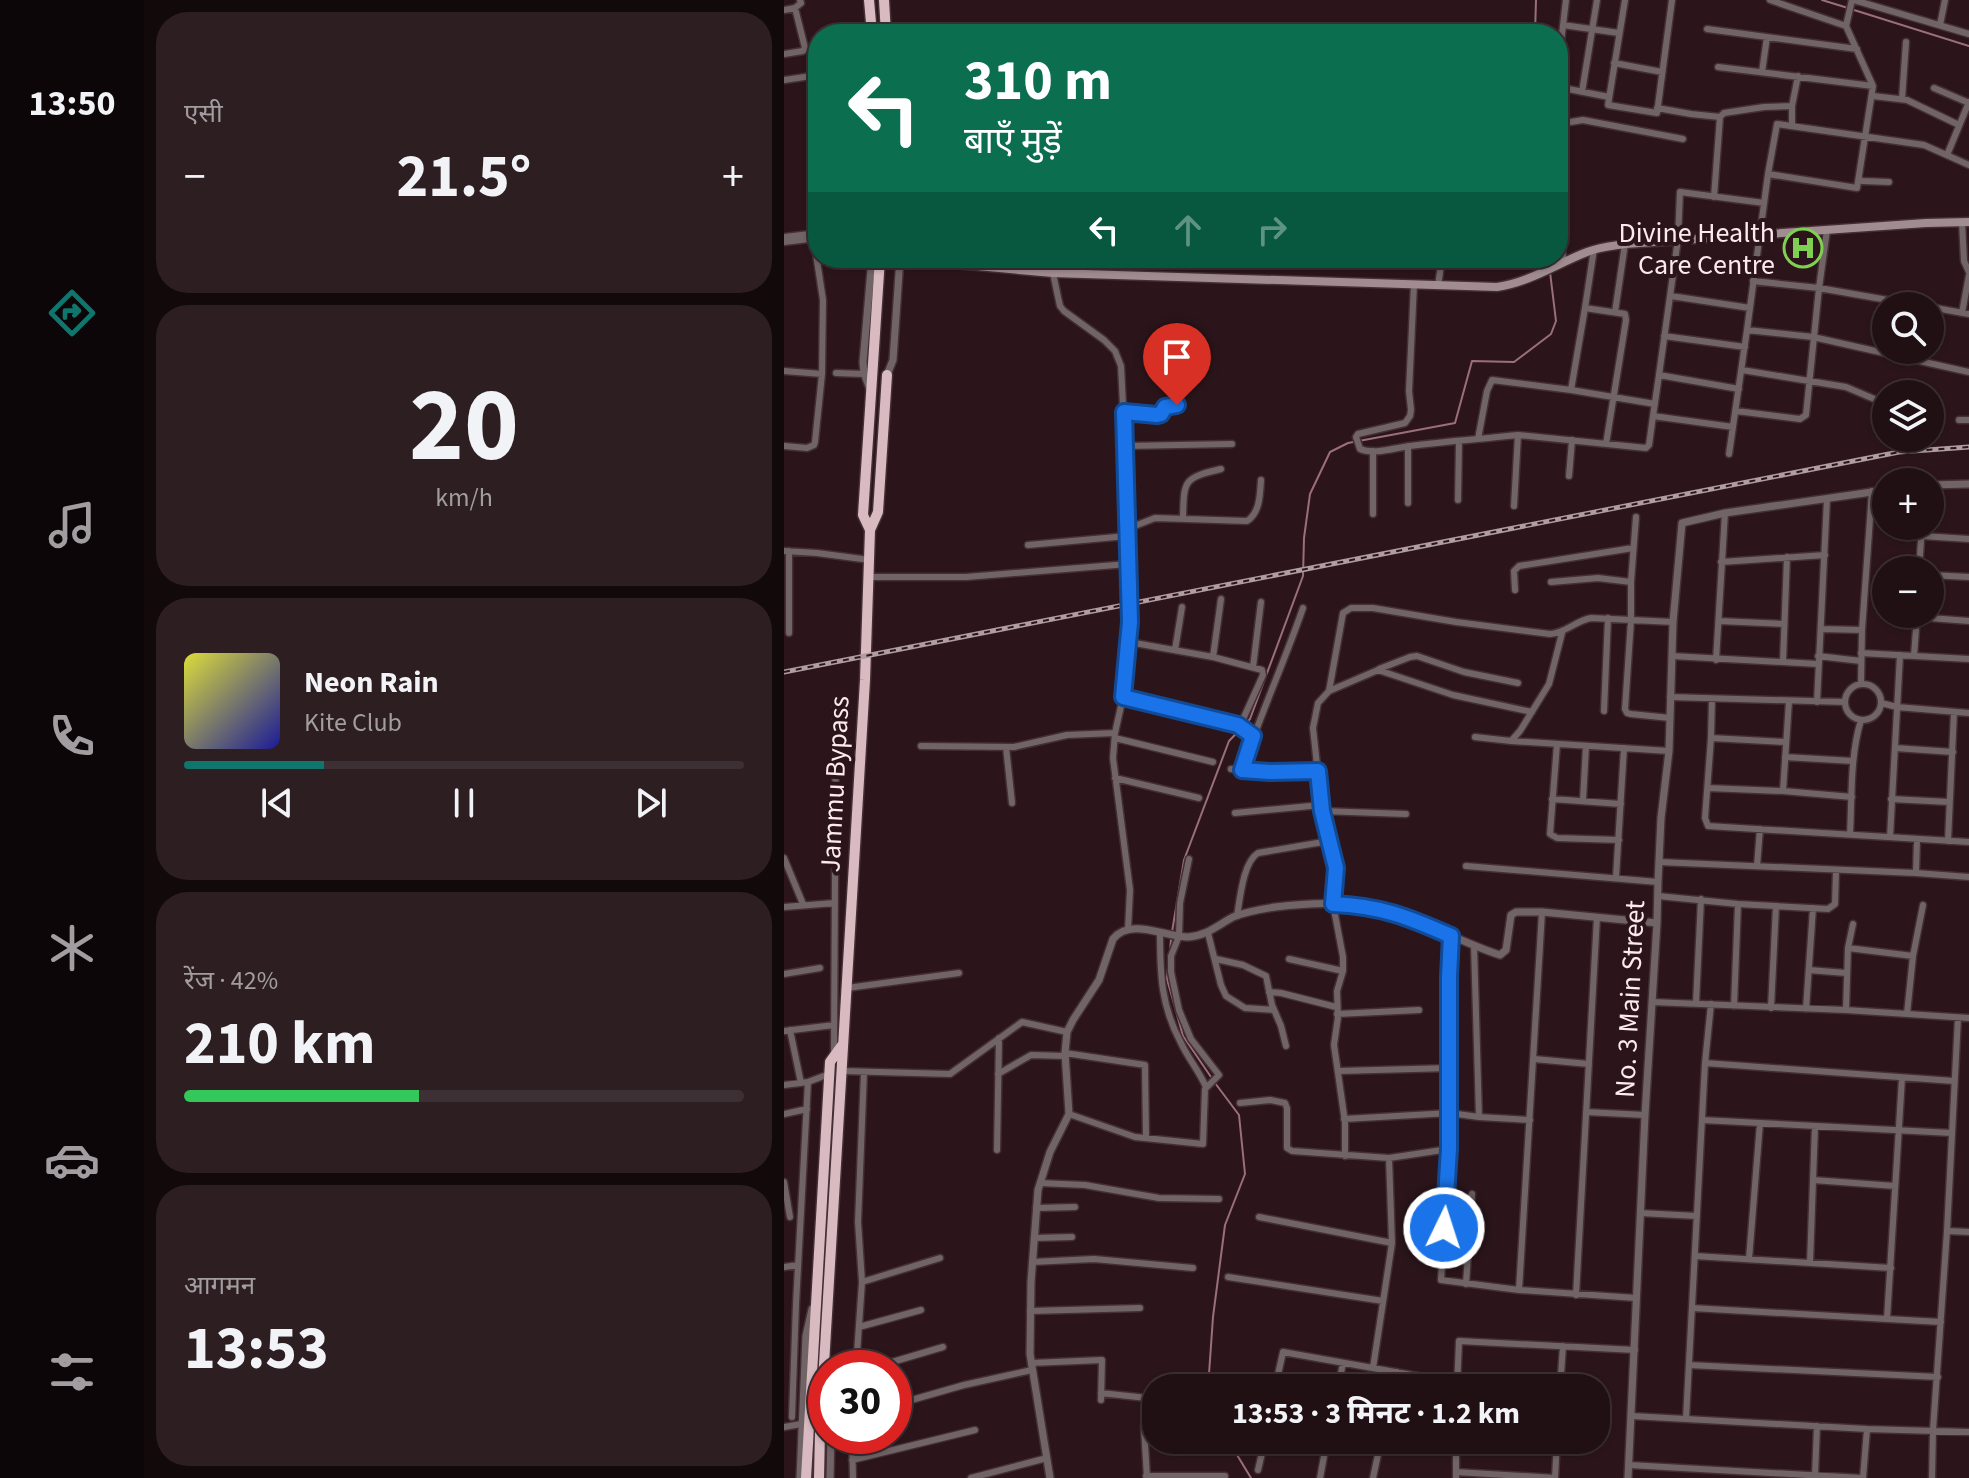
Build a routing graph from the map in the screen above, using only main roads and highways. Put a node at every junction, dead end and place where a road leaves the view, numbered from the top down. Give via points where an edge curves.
1 (869, 0) edge
2 (884, 0) edge
3 (871, 24) edge
4 (885, 24) edge
5 (1966, 222) edge
6 (1568, 260) edge
7 (879, 268) edge
8 (1002, 268) edge
9 (1554, 268) edge
10 (887, 375) road end
11 (870, 530) junction
12 (844, 1042) junction
13 (806, 1478) edge
14 (819, 1478) edge

1 - 3 highway
2 - 4 highway
5 - 6 main road via 1625,244
7 - 11 highway, Jammu Bypass via 863,515
8 - 9 main road via 1497,287
10 - 11 highway, Jammu Bypass via 878,512
11 - 12 highway, Jammu Bypass
12 - 13 highway via 830,1062
12 - 14 highway, Jammu Bypass

